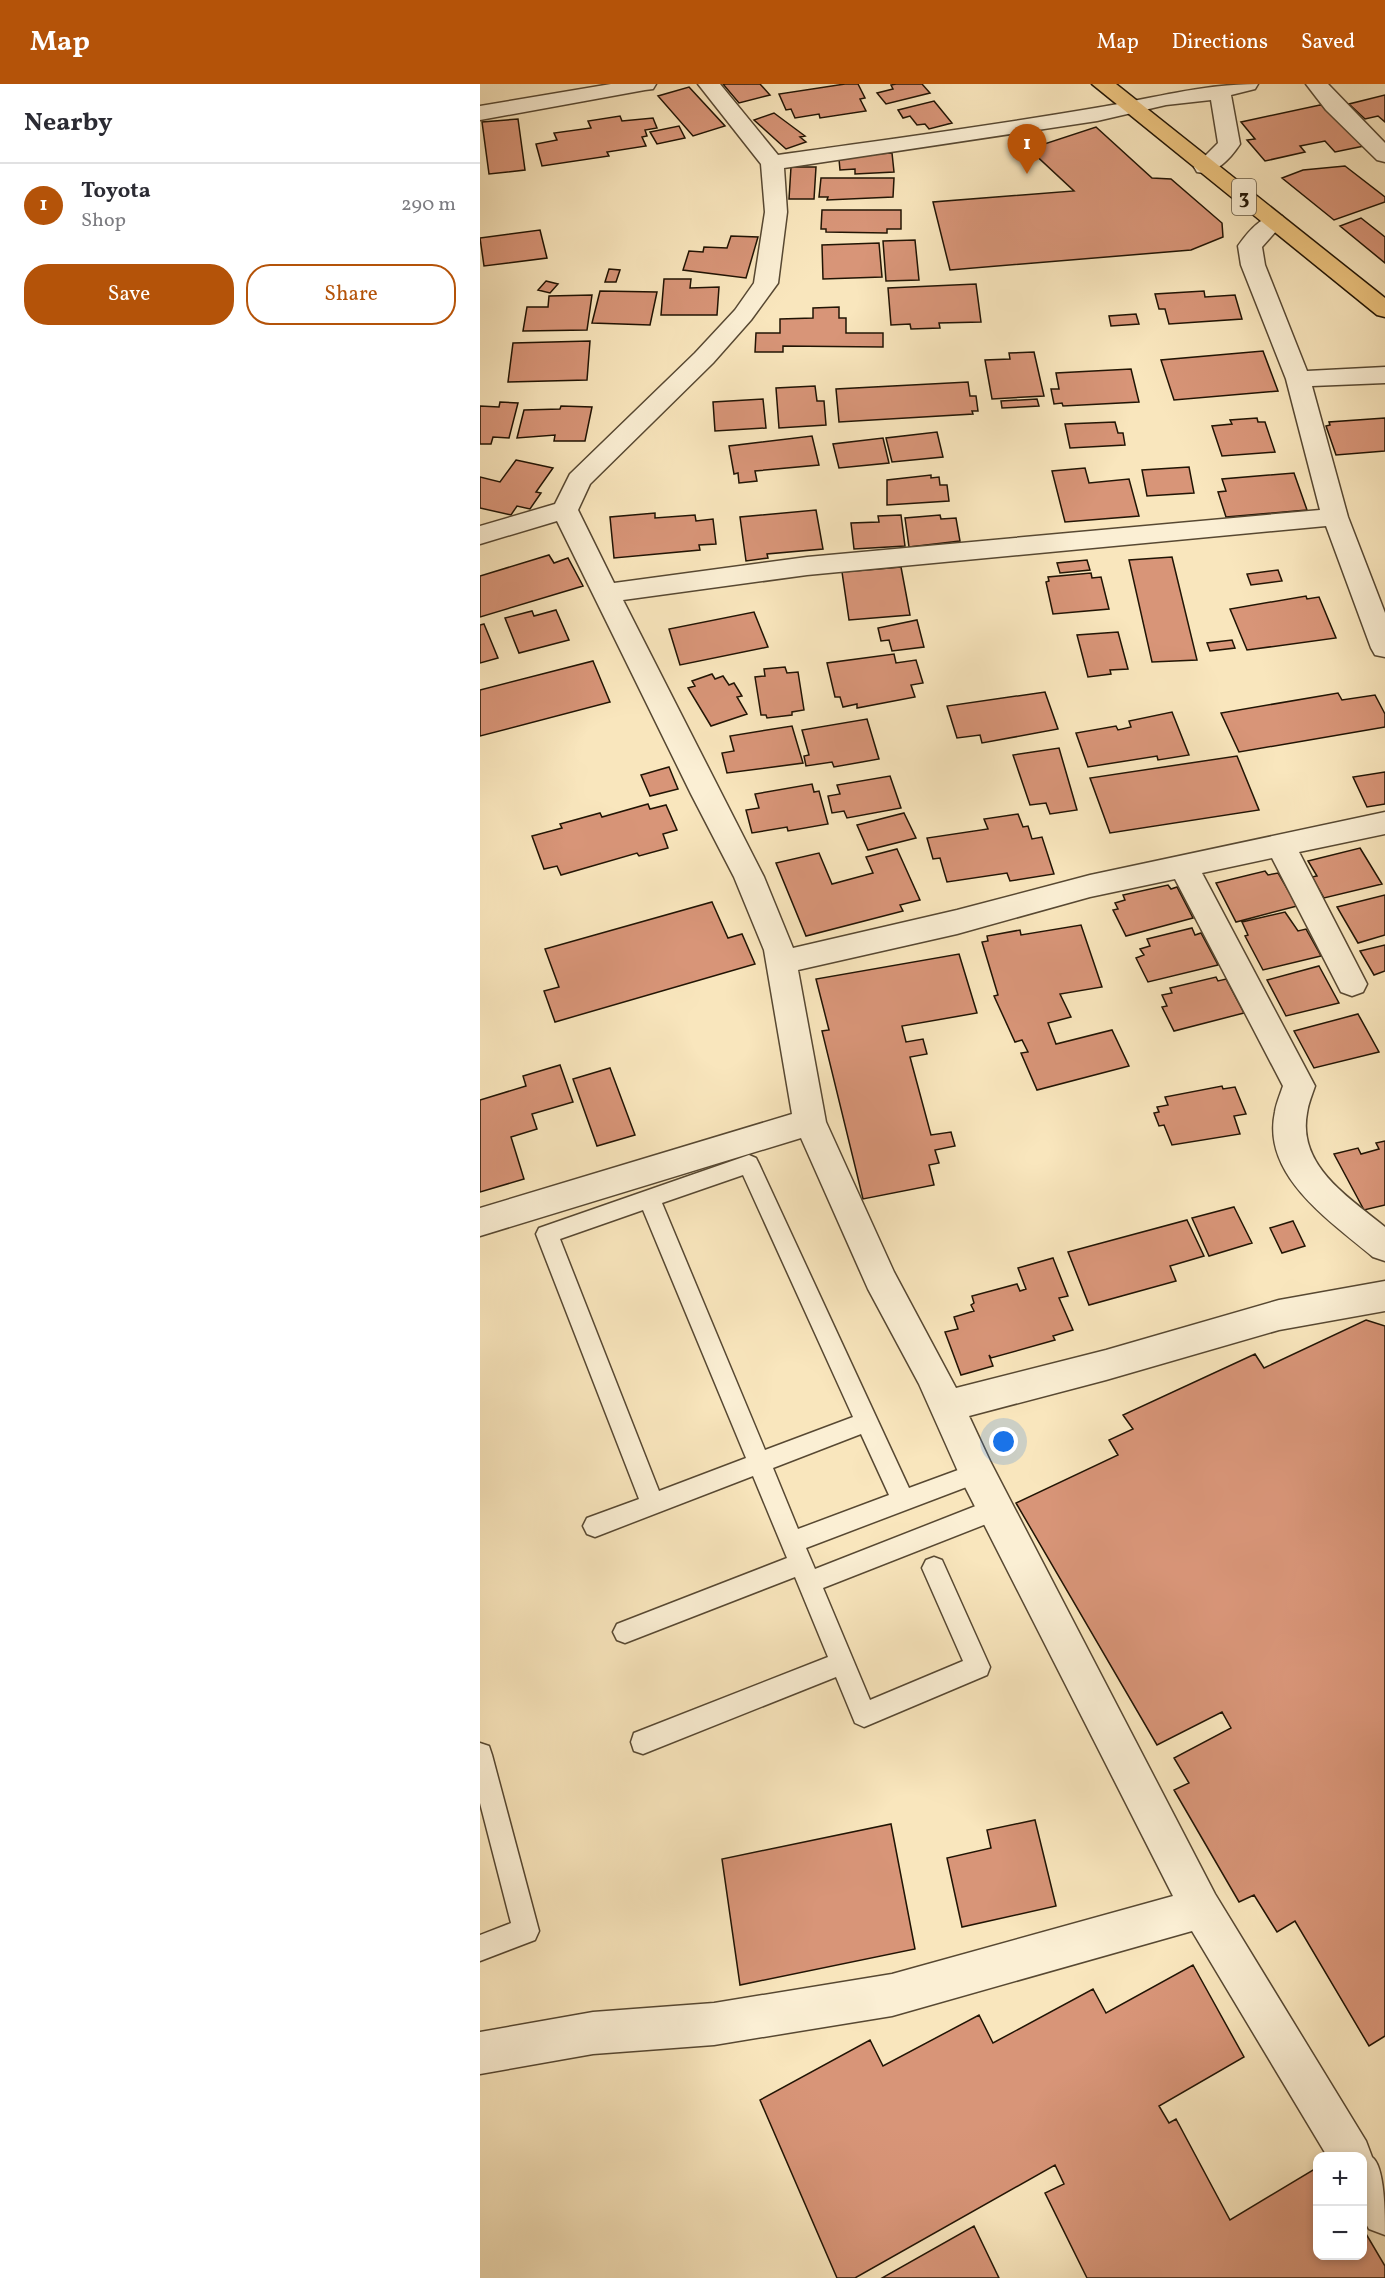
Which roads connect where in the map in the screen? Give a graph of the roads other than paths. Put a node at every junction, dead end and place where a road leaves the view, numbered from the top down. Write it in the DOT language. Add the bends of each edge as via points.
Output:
graph roads {
  1 [pos="645,84"];
  2 [pos="709,84"];
  3 [pos="1103,84"];
  4 [pos="1248,84"];
  5 [pos="1317,84"];
  6 [pos="1220,92"];
  7 [pos="1131,107"];
  8 [pos="480,113"];
  9 [pos="1385,155"];
  10 [pos="772,163"];
  11 [pos="1205,167"];
  12 [pos="1274,221"];
  13 [pos="1385,310"];
  14 [pos="1385,375"];
  15 [pos="1298,379"];
  16 [pos="565,510"];
  17 [pos="1335,517"];
  18 [pos="480,535"];
  19 [pos="605,593"];
  20 [pos="1385,648"];
  21 [pos="1385,823"];
  22 [pos="1281,847"];
  23 [pos="1183,867"];
  24 [pos="782,962"];
  25 [pos="1353,984"];
  26 [pos="810,1122"];
  27 [pos="650,1198"];
  28 [pos="480,1222"];
  29 [pos="1385,1247"];
  30 [pos="1385,1296"];
  31 [pos="948,1406"];
  32 [pos="867,1422"];
  33 [pos="759,1464"];
  34 [pos="978,1473"];
  35 [pos="903,1501"];
  36 [pos="653,1505"];
  37 [pos="996,1509"];
  38 [pos="595,1526"];
  39 [pos="800,1562"];
  40 [pos="934,1569"];
  41 [pos="625,1632"];
  42 [pos="842,1663"];
  43 [pos="644,1742"];
  44 [pos="480,1755"];
  45 [pos="1202,1908"];
  46 [pos="480,1948"];
  47 [pos="480,2053"];
  48 [pos="1348,2152"];
  49 [pos="1367,2183"];
  50 [pos="1385,2213"];
  1 -- 8 [label="street"];
  2 -- 10 [label="street"];
  3 -- 7 [label="highway, 3"];
  4 -- 6 [label="street"];
  5 -- 9 [label="street"];
  6 -- 7 [label="street"];
  6 -- 11 [label="street" via="1229,144"];
  7 -- 10 [label="street"];
  7 -- 11 [label="highway, 3"];
  10 -- 16 [label="street" via="776,212 766,283 704,358 579,480"];
  11 -- 12 [label="highway, 3"];
  12 -- 13 [label="highway, 3"];
  12 -- 15 [label="street" via="1250,246 1253,265"];
  14 -- 15 [label="street"];
  15 -- 17 [label="street"];
  16 -- 18 [label="street"];
  16 -- 19 [label="street"];
  17 -- 19 [label="street" via="807,566"];
  17 -- 20 [label="street"];
  19 -- 24 [label="street" via="749,877"];
  21 -- 22 [label="street"];
  22 -- 23 [label="street"];
  22 -- 25 [label="street"];
  23 -- 24 [label="street"];
  23 -- 29 [label="street" via="1299,1086 1290,1106 1287,1129 1302,1171 1323,1197"];
  24 -- 26 [label="street"];
  26 -- 28 [label="street"];
  26 -- 31 [label="street" via="880,1279"];
  27 -- 32 [label="lane" via="749,1164"];
  27 -- 33 [label="lane"];
  27 -- 36 [label="lane" via="548,1234"];
  30 -- 31 [label="street" via="1279,1315"];
  31 -- 34 [label="street"];
  32 -- 33 [label="lane"];
  32 -- 35 [label="lane"];
  33 -- 36 [label="lane"];
  33 -- 39 [label="lane"];
  34 -- 35 [label="lane"];
  34 -- 37 [label="street"];
  35 -- 39 [label="lane"];
  36 -- 38 [label="lane"];
  37 -- 39 [label="lane"];
  37 -- 45 [label="street"];
  39 -- 41 [label="lane"];
  39 -- 42 [label="lane"];
  40 -- 42 [label="lane" via="978,1668 864,1715"];
  42 -- 43 [label="lane"];
  44 -- 46 [label="lane" via="526,1931"];
  45 -- 47 [label="street" via="892,1995 714,2024 593,2033"];
  45 -- 48 [label="street"];
  49 -- 50 [label="street"];
}
